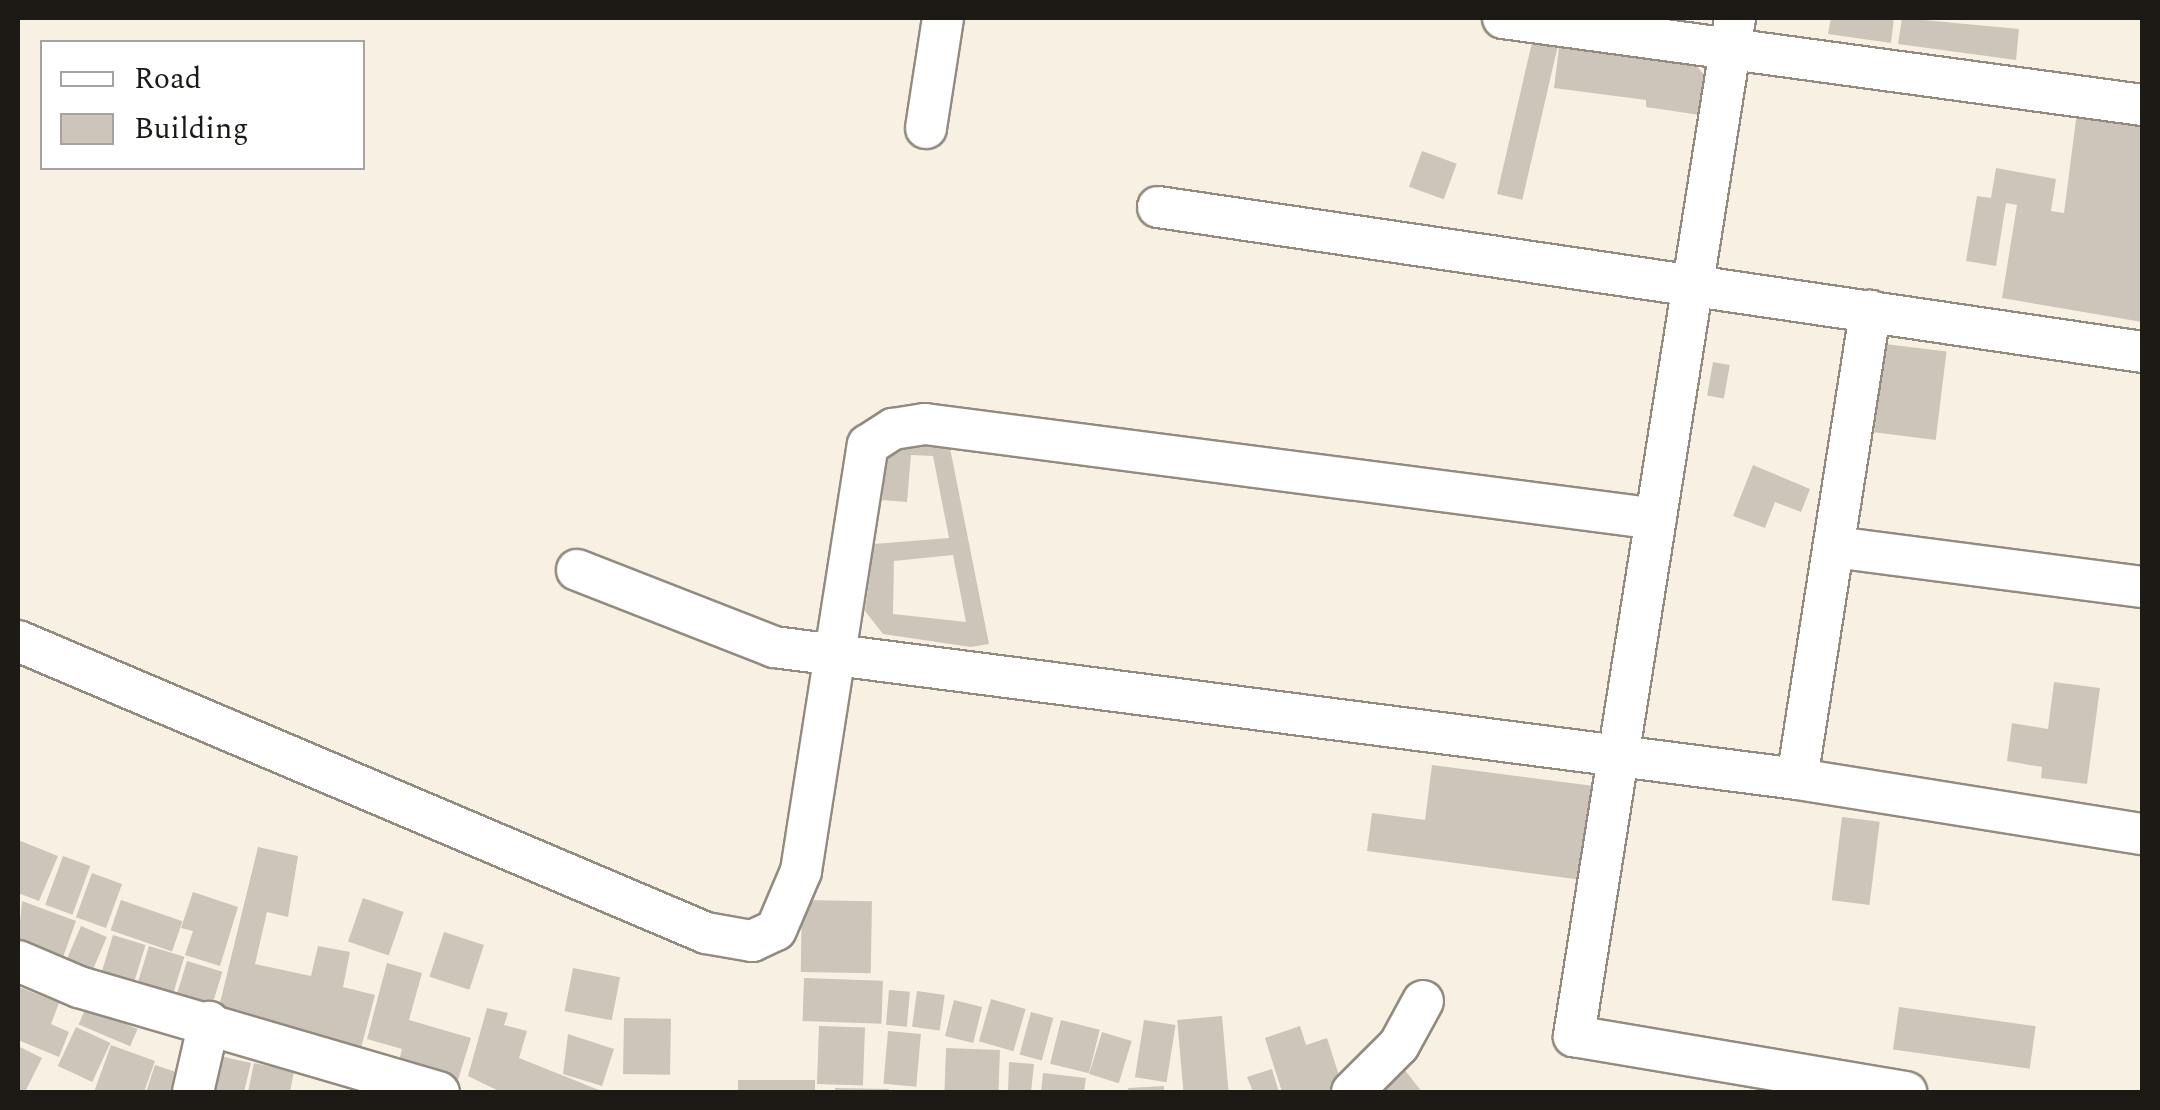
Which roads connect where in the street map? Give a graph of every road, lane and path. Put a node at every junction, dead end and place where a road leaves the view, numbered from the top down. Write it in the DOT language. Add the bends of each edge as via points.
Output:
graph roads {
  1 [pos="943,18"];
  2 [pos="1503,18"];
  3 [pos="1732,34"];
  4 [pos="2142,105"];
  5 [pos="926,128"];
  6 [pos="1158,207"];
  7 [pos="1693,284"];
  8 [pos="1870,311"];
  9 [pos="2142,352"];
  10 [pos="1656,519"];
  11 [pos="1834,547"];
  12 [pos="577,570"];
  13 [pos="2142,587"];
  14 [pos="18,641"];
  15 [pos="833,650"];
  16 [pos="1618,757"];
  17 [pos="1797,778"];
  18 [pos="2142,834"];
  19 [pos="18,960"];
  20 [pos="1423,1000"];
  21 [pos="208,1022"];
  22 [pos="193,1092"];
  23 [pos="438,1092"];
  24 [pos="1352,1092"];
  25 [pos="1906,1092"];
  1 -- 5 [label="street"];
  2 -- 3 [label="street"];
  3 -- 4 [label="street"];
  3 -- 7 [label="street"];
  6 -- 7 [label="street"];
  7 -- 8 [label="street"];
  7 -- 10 [label="street"];
  8 -- 9 [label="street"];
  8 -- 11 [label="street"];
  10 -- 15 [label="street" via="925,424 892,429 868,445"];
  10 -- 16 [label="street"];
  11 -- 13 [label="street"];
  11 -- 17 [label="street"];
  12 -- 15 [label="street" via="774,647"];
  14 -- 15 [label="street" via="706,934 752,940 776,930 801,871"];
  15 -- 16 [label="street"];
  16 -- 17 [label="street"];
  16 -- 25 [label="street" via="1574,1036"];
  17 -- 18 [label="street"];
  19 -- 21 [label="street" via="78,987"];
  20 -- 24 [label="street" via="1400,1045"];
  21 -- 22 [label="street"];
  21 -- 23 [label="street"];
}
